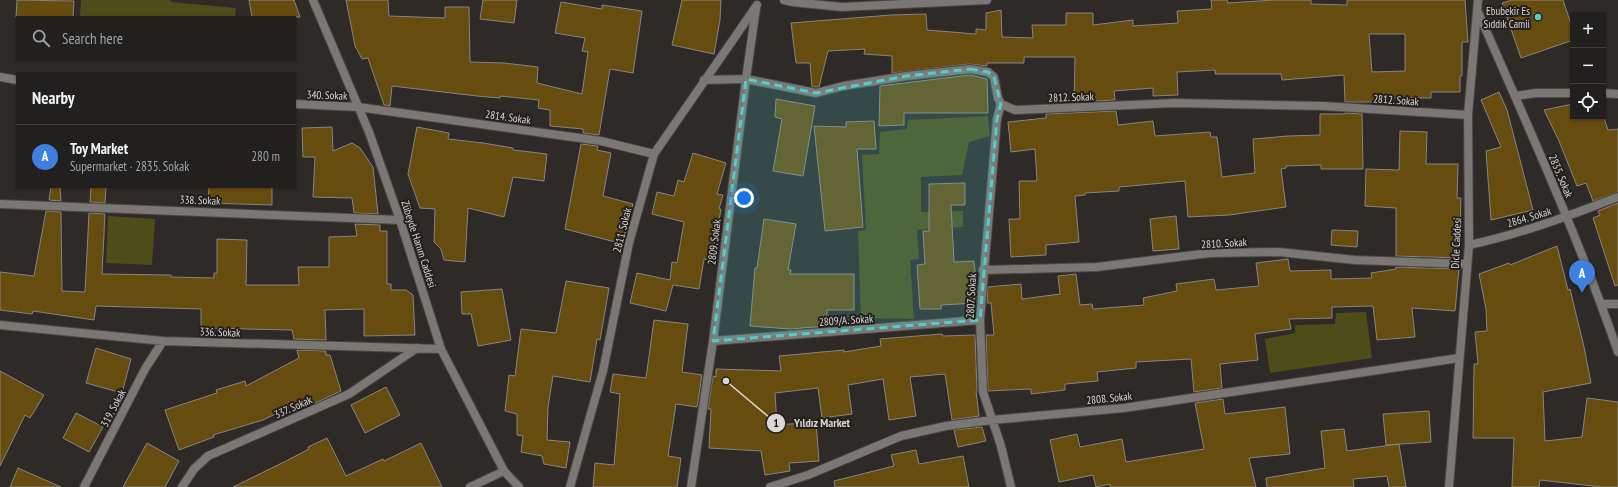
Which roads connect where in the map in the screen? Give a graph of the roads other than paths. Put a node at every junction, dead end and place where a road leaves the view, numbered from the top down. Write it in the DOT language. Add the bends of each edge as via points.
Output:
graph roads {
  1 [pos="314,0"];
  2 [pos="784,0"];
  3 [pos="987,0"];
  4 [pos="1478,0"];
  5 [pos="757,3"];
  6 [pos="1478,12"];
  7 [pos="0,77"];
  8 [pos="746,79"];
  9 [pos="16,80"];
  10 [pos="704,80"];
  11 [pos="1570,93"];
  12 [pos="1606,93"];
  13 [pos="1618,94"];
  14 [pos="1515,96"];
  15 [pos="296,104"];
  16 [pos="1001,104"];
  17 [pos="358,107"];
  18 [pos="1468,115"];
  19 [pos="654,154"];
  20 [pos="1618,198"];
  21 [pos="0,204"];
  22 [pos="1566,217"];
  23 [pos="400,220"];
  24 [pos="1469,245"];
  25 [pos="1466,264"];
  26 [pos="983,270"];
  27 [pos="1601,304"];
  28 [pos="1618,304"];
  29 [pos="980,320"];
  30 [pos="0,325"];
  31 [pos="163,341"];
  32 [pos="713,341"];
  33 [pos="417,348"];
  34 [pos="441,349"];
  35 [pos="1618,352"];
  36 [pos="1459,358"];
  37 [pos="992,420"];
  38 [pos="504,471"];
  39 [pos="84,487"];
  40 [pos="182,487"];
  41 [pos="470,487"];
  42 [pos="519,487"];
  43 [pos="570,487"];
  44 [pos="691,487"];
  45 [pos="770,487"];
  46 [pos="1011,487"];
  47 [pos="1449,487"];
  1 -- 17 [label="street, Zübeyde Hanım Caddesi"];
  2 -- 3 [label="street" via="842,7"];
  4 -- 6 [label="street, Dicle Caddesi"];
  5 -- 8 [label="street, 2809. Sokak"];
  5 -- 10 [label="street, 2811. Sokak"];
  6 -- 14 [label="street, 2835. Sokak"];
  6 -- 18 [label="street, Dicle Caddesi"];
  7 -- 9 [label="street"];
  8 -- 10 [label="street"];
  8 -- 16 [label="street" via="816,93 906,76 970,69 988,72 994,76"];
  8 -- 32 [label="street, 2809. Sokak"];
  10 -- 19 [label="street, 2811. Sokak"];
  11 -- 14 [label="street"];
  12 -- 13 [label="street"];
  14 -- 22 [label="street, 2835. Sokak"];
  15 -- 17 [label="street, 340. Sokak"];
  16 -- 18 [label="street, 2812. Sokak" via="1015,110 1175,103 1323,106"];
  16 -- 26 [label="street, 2807. Sokak" via="997,119"];
  17 -- 19 [label="street, 2814. Sokak" via="601,141"];
  17 -- 23 [label="street, Zübeyde Hanım Caddesi"];
  18 -- 24 [label="street, Dicle Caddesi"];
  19 -- 43 [label="street, 2811. Sokak" via="629,243 603,371"];
  20 -- 22 [label="street, 2864. Sokak"];
  21 -- 23 [label="street, 338. Sokak"];
  22 -- 24 [label="street, 2864. Sokak"];
  22 -- 27 [label="street, 2835. Sokak"];
  23 -- 34 [label="street, Zübeyde Hanım Caddesi"];
  24 -- 25 [label="street, Dicle Caddesi"];
  25 -- 26 [label="street, 2810. Sokak" via="1355,260 1279,252 1210,253 1097,266"];
  25 -- 36 [label="street, Dicle Caddesi"];
  26 -- 29 [label="street, 2807. Sokak"];
  27 -- 28 [label="street"];
  27 -- 35 [label="street, 2835. Sokak"];
  29 -- 32 [label="street, 2809/A. Sokak"];
  29 -- 37 [label="street, 2807. Sokak" via="983,392"];
  30 -- 31 [label="street, 336. Sokak"];
  31 -- 33 [label="street, 336. Sokak"];
  31 -- 39 [label="street, 319. Sokak" via="145,369"];
  32 -- 44 [label="street, 2809. Sokak"];
  33 -- 34 [label="street, 336. Sokak"];
  33 -- 40 [label="street, 337. Sokak" via="349,394 208,456 194,469"];
  34 -- 38 [label="street, Zübeyde Hanım Caddesi"];
  36 -- 37 [label="street, 2808. Sokak" via="1124,408"];
  36 -- 47 [label="street, Dicle Caddesi"];
  37 -- 45 [label="street, 2808. Sokak" via="946,426 901,436 808,475"];
  37 -- 46 [label="street, 2807. Sokak"];
  38 -- 41 [label="street"];
  38 -- 42 [label="street, Zübeyde Hanım Caddesi"];
}
